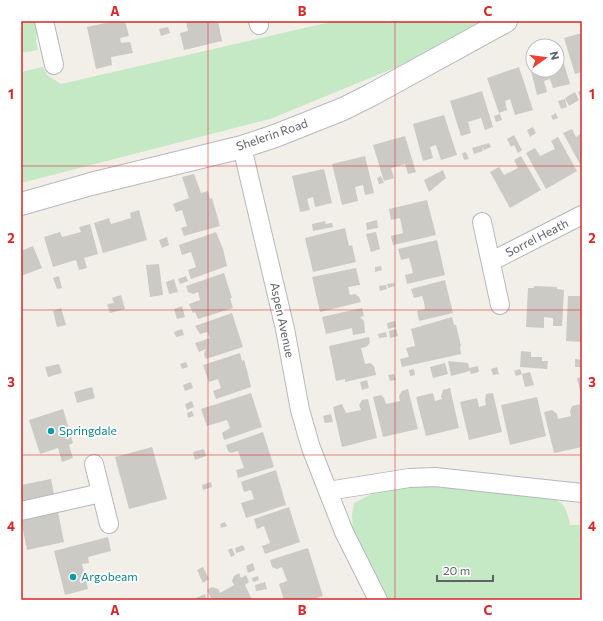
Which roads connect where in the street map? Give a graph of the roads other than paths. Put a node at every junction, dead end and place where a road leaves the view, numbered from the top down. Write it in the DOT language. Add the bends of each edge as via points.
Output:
graph roads {
  1 [pos="44,21"];
  2 [pos="506,21"];
  3 [pos="54,65"];
  4 [pos="242,147"];
  5 [pos="21,204"];
  6 [pos="582,215"];
  7 [pos="482,222"];
  8 [pos="492,261"];
  9 [pos="500,306"];
  10 [pos="94,464"];
  11 [pos="328,491"];
  12 [pos="101,493"];
  13 [pos="582,493"];
  14 [pos="21,510"];
  15 [pos="109,524"];
  16 [pos="373,598"];
  1 -- 3 [label="street"];
  2 -- 4 [label="street, Shelerin Road" via="401,80 350,105"];
  4 -- 5 [label="street, Shelerin Road"];
  4 -- 11 [label="street, Aspen Avenue" via="285,329 300,410 311,448"];
  6 -- 8 [label="street, Sorrel Heath"];
  7 -- 8 [label="street, Sorrel Heath"];
  8 -- 9 [label="street, Sorrel Heath"];
  10 -- 12 [label="street"];
  11 -- 13 [label="street" via="408,478 435,477"];
  11 -- 16 [label="street, Aspen Avenue"];
  12 -- 14 [label="street"];
  12 -- 15 [label="street"];
}
